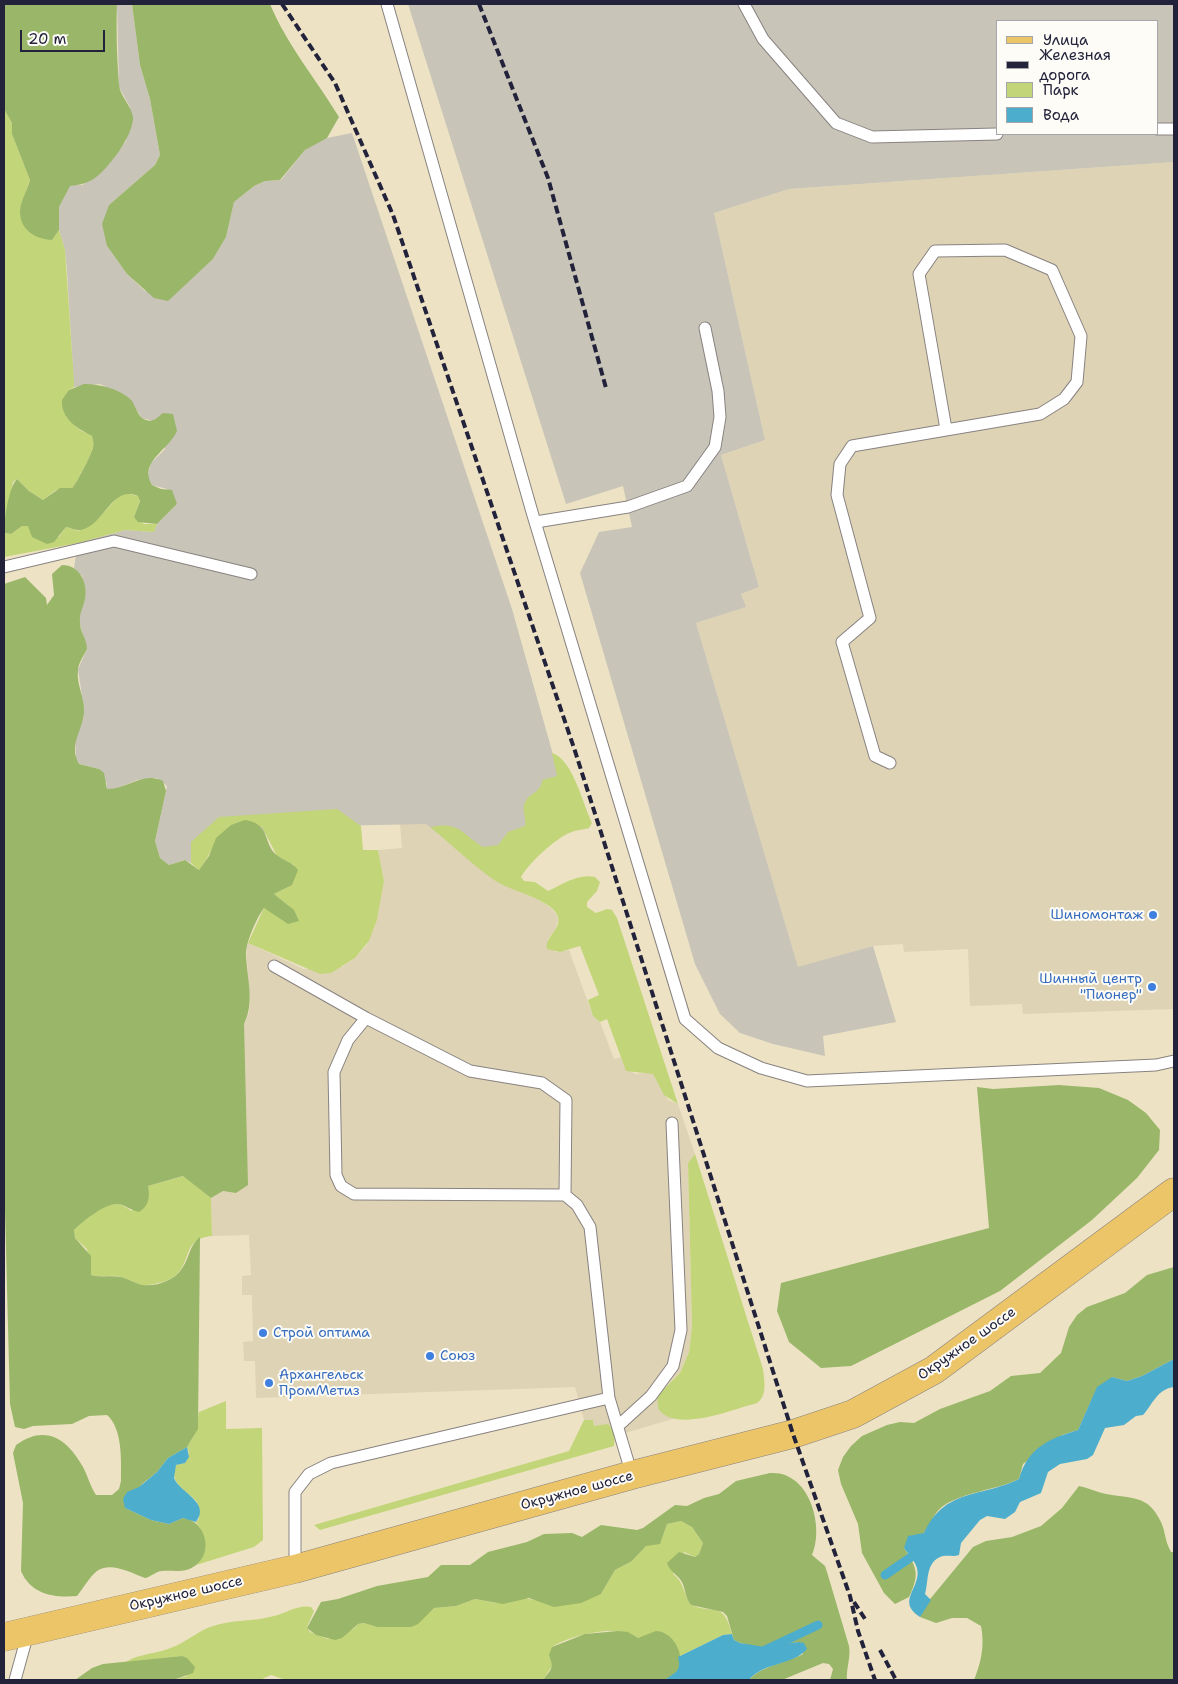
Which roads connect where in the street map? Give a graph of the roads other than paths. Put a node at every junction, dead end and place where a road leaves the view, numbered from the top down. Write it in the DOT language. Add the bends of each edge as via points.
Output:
graph roads {
  1 [pos="388,4"];
  2 [pos="744,4"];
  3 [pos="1158,129"];
  4 [pos="1174,129"];
  5 [pos="996,134"];
  6 [pos="705,328"];
  7 [pos="946,429"];
  8 [pos="536,522"];
  9 [pos="4,567"];
  10 [pos="251,574"];
  11 [pos="890,763"];
  12 [pos="274,966"];
  13 [pos="366,1018"];
  14 [pos="1174,1061"];
  15 [pos="672,1123"];
  16 [pos="1174,1192"];
  17 [pos="565,1195"];
  18 [pos="1174,1218"];
  19 [pos="1106,1244"];
  20 [pos="609,1398"];
  21 [pos="618,1426"];
  22 [pos="632,1475"];
  23 [pos="295,1569"];
  24 [pos="16,1634"];
  25 [pos="15,1680"];
  1 -- 8 [label="lane"];
  2 -- 5 [label="lane" via="763,39 836,123 872,137"];
  3 -- 4 [label="lane"];
  6 -- 8 [label="lane" via="720,417 715,448 687,486 628,507"];
  7 -- 7 [label="lane" via="1040,414 1064,399 1077,382 1081,336 1052,270 1005,250 935,251 926,261 919,274"];
  7 -- 11 [label="lane" via="852,446 840,464 837,495 870,618 842,642 875,756"];
  8 -- 14 [label="lane" via="685,1019 718,1048 761,1068 807,1081 1156,1065"];
  9 -- 10 [label="lane" via="114,541"];
  12 -- 13 [label="lane"];
  13 -- 17 [label="lane" via="470,1071 542,1083 566,1100"];
  13 -- 17 [label="lane" via="348,1040 334,1072 336,1175 341,1186 354,1194"];
  15 -- 21 [label="lane" via="681,1330 673,1366 652,1396"];
  16 -- 19 [label="main road"];
  17 -- 20 [label="lane" via="577,1205 590,1227"];
  18 -- 19 [label="main road"];
  19 -- 22 [label="main road, Окружное шоссе" via="934,1370 853,1414 793,1434"];
  20 -- 21 [label="lane"];
  20 -- 23 [label="lane" via="331,1463 309,1474 296,1492"];
  21 -- 22 [label="lane"];
  22 -- 23 [label="main road, Окружное шоссе"];
  23 -- 24 [label="main road, Окружное шоссе"];
  24 -- 25 [label="lane"];
}
